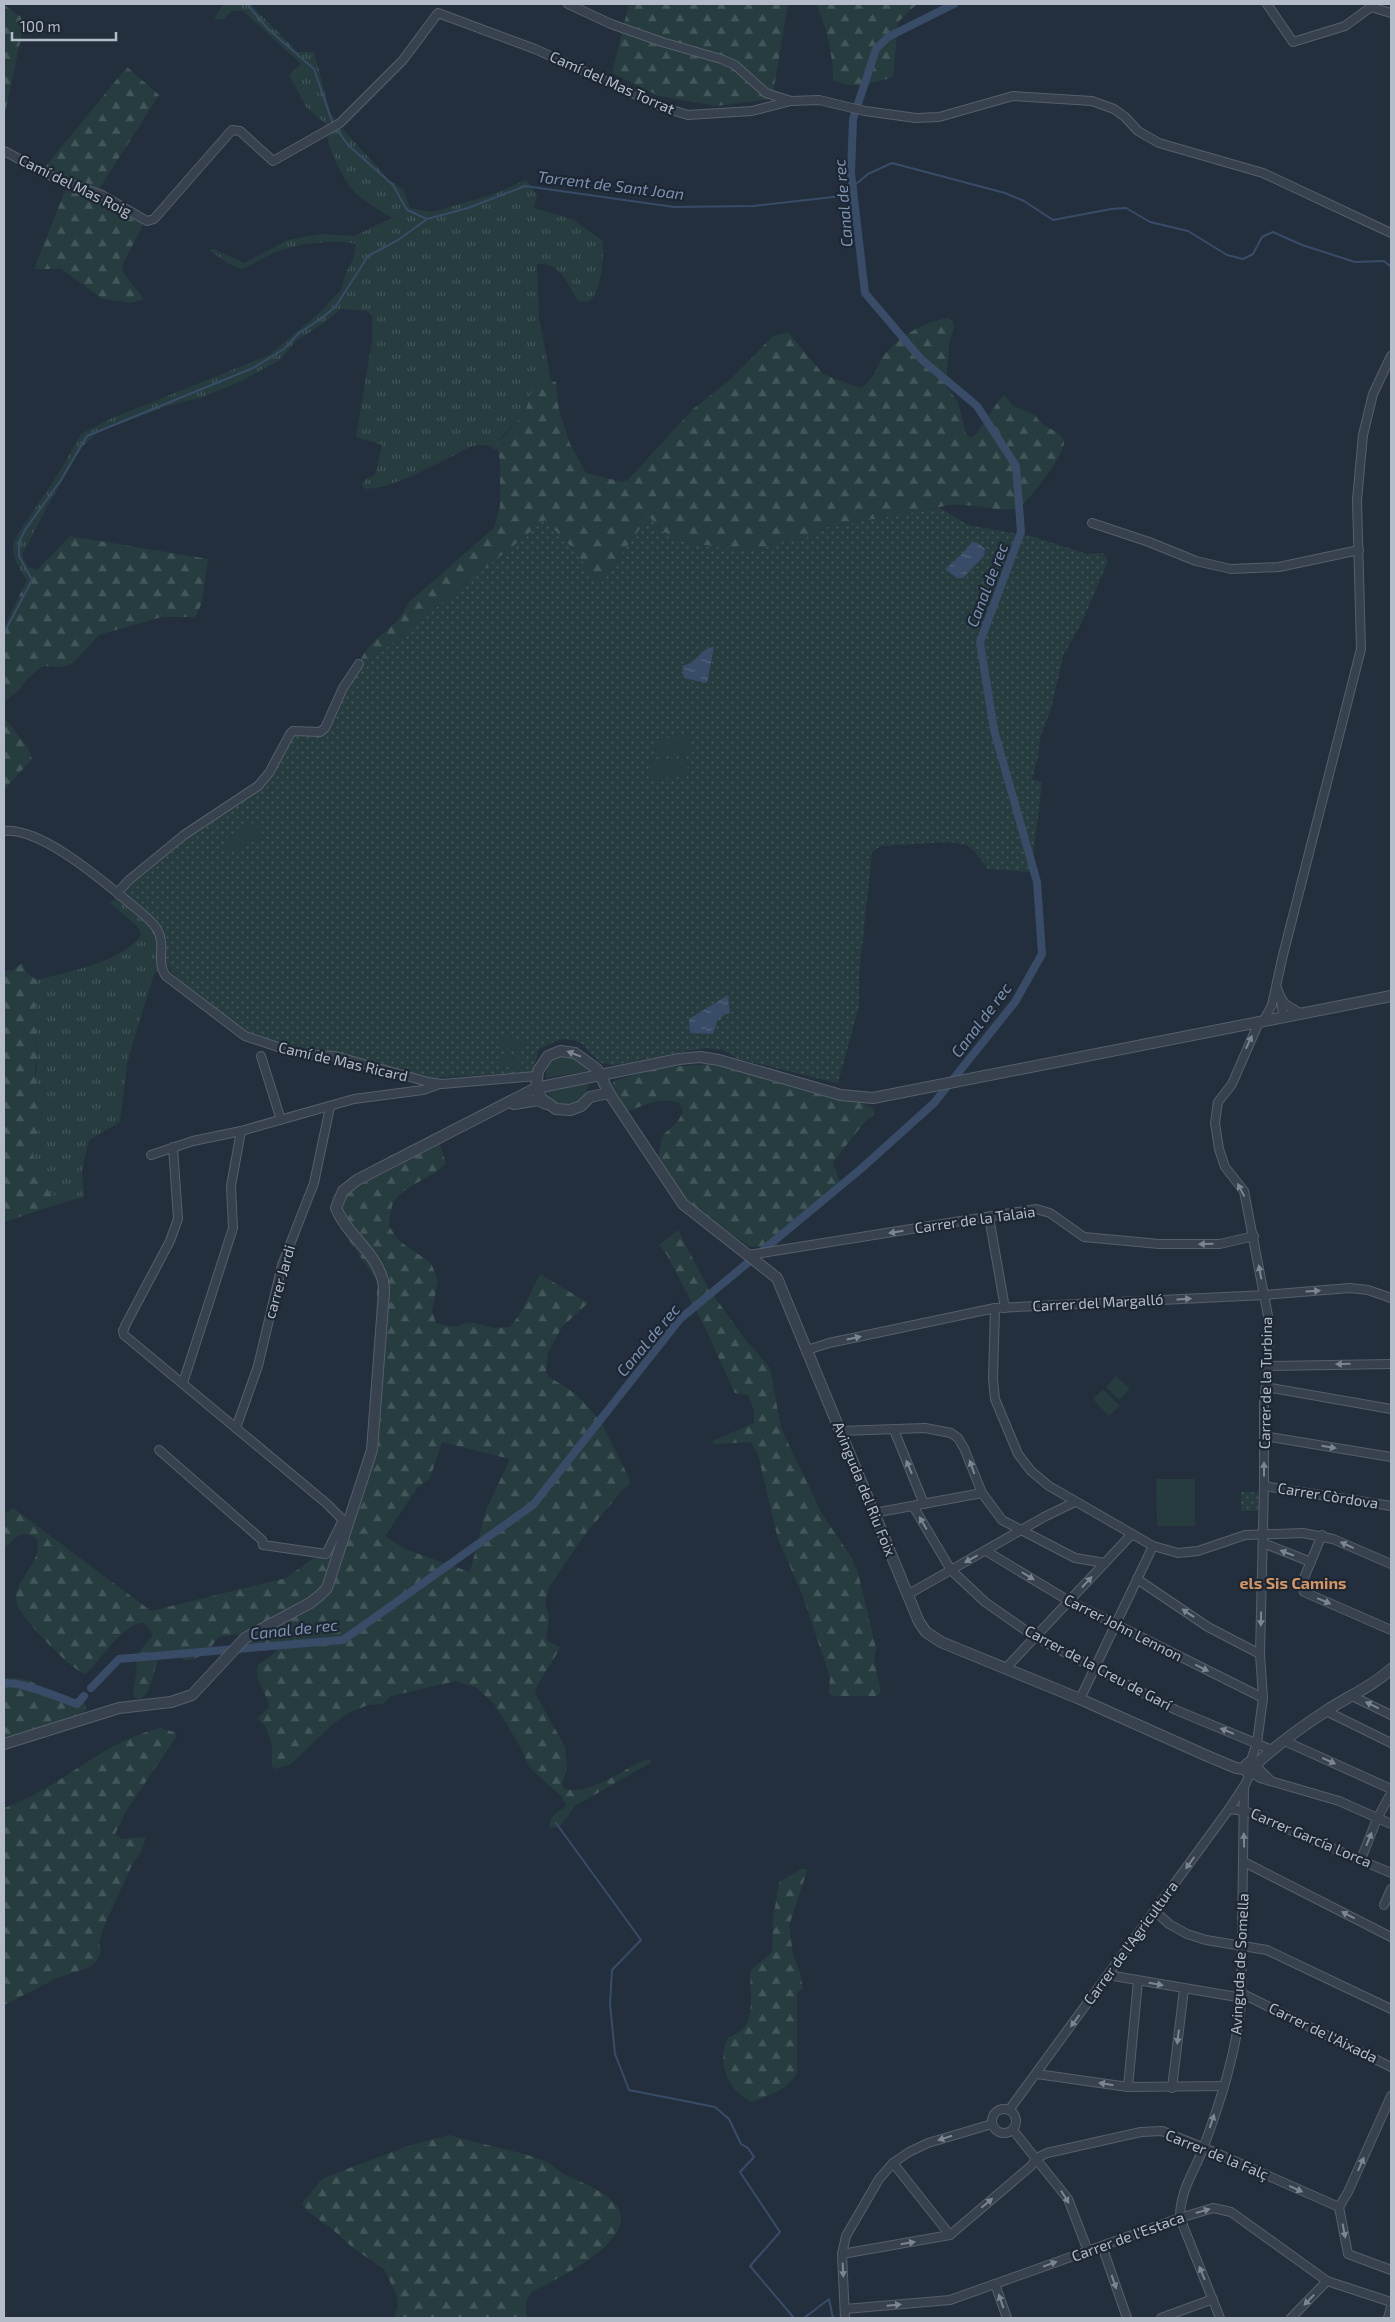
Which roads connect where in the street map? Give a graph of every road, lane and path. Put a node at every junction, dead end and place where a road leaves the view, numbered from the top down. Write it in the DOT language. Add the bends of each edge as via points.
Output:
graph roads {
  1 [pos="568,4"];
  2 [pos="1267,4"];
  3 [pos="1391,13"];
  4 [pos="791,101"];
  5 [pos="4,151"];
  6 [pos="147,221"];
  7 [pos="1391,233"];
  8 [pos="1391,356"];
  9 [pos="1092,523"];
  10 [pos="1359,550"];
  11 [pos="359,664"];
  12 [pos="4,831"];
  13 [pos="119,895"];
  14 [pos="1276,987"];
  15 [pos="1391,996"];
  16 [pos="1281,998"];
  17 [pos="1272,1005"];
  18 [pos="1300,1014"];
  19 [pos="1283,1017"];
  20 [pos="1262,1021"];
  21 [pos="261,1056"];
  22 [pos="598,1075"];
  23 [pos="536,1076"];
  24 [pos="442,1084"];
  25 [pos="536,1088"];
  26 [pos="609,1093"];
  27 [pos="590,1097"];
  28 [pos="549,1105"];
  29 [pos="330,1107"];
  30 [pos="499,1108"];
  31 [pos="281,1120"];
  32 [pos="241,1131"];
  33 [pos="173,1148"];
  34 [pos="151,1154"];
  35 [pos="989,1217"];
  36 [pos="1254,1236"];
  37 [pos="749,1255"];
  38 [pos="1265,1295"];
  39 [pos="1391,1298"];
  40 [pos="995,1308"];
  41 [pos="1005,1308"];
  42 [pos="807,1350"];
  43 [pos="1391,1364"];
  44 [pos="1268,1366"];
  45 [pos="183,1383"];
  46 [pos="1266,1387"];
  47 [pos="1391,1409"];
  48 [pos="236,1428"];
  49 [pos="894,1430"];
  50 [pos="840,1431"];
  51 [pos="1264,1436"];
  52 [pos="159,1450"];
  53 [pos="1391,1457"];
  54 [pos="1264,1486"];
  55 [pos="982,1493"];
  56 [pos="1075,1502"];
  57 [pos="924,1504"];
  58 [pos="913,1506"];
  59 [pos="1391,1506"];
  60 [pos="874,1513"];
  61 [pos="346,1521"];
  62 [pos="1022,1530"];
  63 [pos="1132,1534"];
  64 [pos="1322,1535"];
  65 [pos="1264,1539"];
  66 [pos="1153,1546"];
  67 [pos="986,1550"];
  68 [pos="1312,1562"];
  69 [pos="1105,1563"];
  70 [pos="1391,1564"];
  71 [pos="951,1570"];
  72 [pos="1137,1579"];
  73 [pos="908,1594"];
  74 [pos="1069,1601"];
  75 [pos="1116,1623"];
  76 [pos="1391,1630"];
  77 [pos="1035,1637"];
  78 [pos="1260,1654"];
  79 [pos="1095,1667"];
  80 [pos="1006,1668"];
  81 [pos="1391,1669"];
  82 [pos="1352,1696"];
  83 [pos="1263,1698"];
  84 [pos="1080,1699"];
  85 [pos="1326,1710"];
  86 [pos="1391,1715"];
  87 [pos="1286,1740"];
  88 [pos="1257,1743"];
  89 [pos="1391,1743"];
  90 [pos="4,1744"];
  91 [pos="1270,1752"];
  92 [pos="1250,1768"];
  93 [pos="1391,1789"];
  94 [pos="1391,1793"];
  95 [pos="1230,1809"];
  96 [pos="1245,1810"];
  97 [pos="1377,1819"];
  98 [pos="1391,1824"];
  99 [pos="1361,1858"];
  100 [pos="1244,1862"];
  101 [pos="1391,1872"];
  102 [pos="1391,1889"];
  103 [pos="1384,1906"];
  104 [pos="1155,1911"];
  105 [pos="1391,1937"];
  106 [pos="1242,1945"];
  107 [pos="1108,1974"];
  108 [pos="1138,1981"];
  109 [pos="1184,1989"];
  110 [pos="1241,1996"];
  111 [pos="1391,2009"];
  112 [pos="1391,2067"];
  113 [pos="1037,2074"];
  114 [pos="1224,2086"];
  115 [pos="1128,2088"];
  116 [pos="1172,2088"];
  117 [pos="1391,2096"];
  118 [pos="1009,2110"];
  119 [pos="992,2124"];
  120 [pos="1014,2130"];
  121 [pos="1204,2147"];
  122 [pos="1037,2158"];
  123 [pos="893,2163"];
  124 [pos="1339,2207"];
  125 [pos="1180,2218"];
  126 [pos="950,2235"];
  127 [pos="1102,2246"];
  128 [pos="1088,2251"];
  129 [pos="842,2254"];
  130 [pos="1391,2270"];
  131 [pos="1327,2281"];
  132 [pos="995,2284"];
  133 [pos="1213,2299"];
  134 [pos="1391,2302"];
  135 [pos="1391,2307"];
  136 [pos="845,2309"];
  137 [pos="845,2318"];
  138 [pos="1007,2318"];
  139 [pos="1127,2318"];
  140 [pos="1161,2318"];
  141 [pos="1220,2318"];
  142 [pos="1291,2318"];
  143 [pos="1388,2318"];
  1 -- 4 [label="street" via="611,24 721,58 735,65 766,93"];
  2 -- 3 [label="street" via="1293,42 1345,26 1371,7"];
  4 -- 6 [label="street, Camí del Mas Torrat" via="752,111 688,115 665,108 535,49 438,13 403,60 340,123 273,161 240,131 232,130 154,220"];
  4 -- 7 [label="street" via="819,100 916,118 939,117 1013,96 1092,101 1114,109 1138,131 1160,143 1264,174"];
  5 -- 6 [label="street, Camí del Mas Roig" via="57,179 102,195"];
  8 -- 10 [label="street, Carrer de la Turbina" via="1372,394 1363,435 1357,500"];
  9 -- 10 [label="street" via="1196,561 1231,569 1280,567"];
  10 -- 14 [label="street, Carrer de la Turbina" via="1362,649"];
  11 -- 13 [label="street" via="320,732 293,731 258,786 184,835 129,880"];
  12 -- 13 [label="street, Camí de Mas Ricard" via="25,833 68,856"];
  13 -- 24 [label="street, Camí de Mas Ricard" via="152,922 158,931 162,946 161,969 166,976 245,1036 299,1054 335,1056"];
  14 -- 16 [label="street"];
  14 -- 17 [label="street, Carrer de la Turbina"];
  15 -- 18 [label="street"];
  16 -- 18 [label="street"];
  16 -- 19 [label="street"];
  17 -- 19 [label="street"];
  17 -- 20 [label="street, Carrer de la Turbina"];
  18 -- 19 [label="street"];
  19 -- 20 [label="street"];
  20 -- 22 [label="street" via="873,1098 824,1090 700,1057"];
  36 -- 20 [label="street, Carrer de la Turbina, one-way" via="1244,1192 1225,1167 1215,1123 1218,1102 1232,1084"];
  21 -- 31 [label="street"];
  22 -- 23 [label="street, Avinguda del Riu Foix, one-way" via="597,1069 575,1053 560,1050 543,1062"];
  22 -- 25 [label="street"];
  22 -- 26 [label="street, Avinguda del Riu Foix"];
  22 -- 27 [label="street"];
  23 -- 24 [label="street, Camí de Mas Ricard"];
  23 -- 25 [label="street"];
  24 -- 29 [label="street" via="422,1090 354,1099"];
  25 -- 28 [label="street"];
  25 -- 30 [label="street"];
  26 -- 27 [label="street"];
  26 -- 37 [label="street, Avinguda del Riu Foix" via="683,1204"];
  27 -- 28 [label="street" via="581,1106 570,1110"];
  28 -- 30 [label="street" via="538,1100"];
  29 -- 31 [label="street"];
  29 -- 48 [label="street, carrer Jardi" via="314,1183 282,1265 252,1387"];
  30 -- 61 [label="street" via="357,1180 339,1198 336,1208 340,1219 373,1260 384,1284 372,1450"];
  31 -- 32 [label="street"];
  32 -- 33 [label="street"];
  32 -- 45 [label="street" via="231,1186 233,1228"];
  33 -- 34 [label="street"];
  33 -- 45 [label="street" via="178,1219 170,1241 123,1330 124,1335"];
  36 -- 35 [label="street, Carrer de la Talaia, one-way" via="1220,1244 1159,1244 1084,1237 1050,1213 1036,1209"];
  35 -- 37 [label="street, Carrer de la Talaia, one-way"];
  35 -- 41 [label="street"];
  38 -- 36 [label="street, Carrer de la Turbina, one-way"];
  37 -- 42 [label="street, Avinguda del Riu Foix" via="777,1278"];
  38 -- 39 [label="street, Carrer del Margalló, one-way" via="1350,1288"];
  41 -- 38 [label="street, Carrer del Margalló, one-way"];
  38 -- 44 [label="street, Carrer de la Turbina" via="1269,1321"];
  40 -- 41 [label="street, Carrer del Margalló"];
  42 -- 40 [label="street, Carrer del Margalló, one-way"];
  40 -- 56 [label="street" via="995,1399 1018,1454 1031,1471"];
  42 -- 50 [label="street, Avinguda del Riu Foix"];
  43 -- 44 [label="street, one-way"];
  44 -- 46 [label="street, Carrer de la Turbina"];
  45 -- 48 [label="street"];
  46 -- 47 [label="street"];
  46 -- 51 [label="street, Carrer de la Turbina"];
  48 -- 61 [label="street"];
  49 -- 50 [label="street"];
  55 -- 49 [label="street, one-way" via="958,1438 938,1429"];
  57 -- 49 [label="street, one-way"];
  50 -- 60 [label="street, Avinguda del Riu Foix"];
  51 -- 53 [label="street, one-way"];
  54 -- 51 [label="street, Carrer de la Turbina, one-way"];
  52 -- 61 [label="street" via="262,1540 263,1545 326,1554"];
  54 -- 59 [label="street, Carrer Còrdova"];
  54 -- 65 [label="street, Carrer de la Turbina"];
  55 -- 57 [label="street"];
  55 -- 62 [label="street" via="1002,1520"];
  56 -- 62 [label="street"];
  56 -- 63 [label="street"];
  57 -- 58 [label="street"];
  58 -- 60 [label="street"];
  71 -- 58 [label="street, Carrer de la Creu de Garí, one-way"];
  60 -- 73 [label="street, Avinguda del Riu Foix"];
  61 -- 90 [label="street" via="331,1578 320,1596 245,1638 192,1695 171,1702 120,1708"];
  62 -- 67 [label="street"];
  62 -- 69 [label="street" via="1075,1558"];
  63 -- 66 [label="street"];
  63 -- 69 [label="street"];
  64 -- 65 [label="street" via="1303,1533"];
  64 -- 68 [label="street"];
  70 -- 64 [label="street, one-way"];
  65 -- 66 [label="street" via="1245,1535 1198,1551 1178,1553"];
  68 -- 65 [label="street, one-way"];
  65 -- 78 [label="street, Carrer de la Turbina, one-way"];
  66 -- 72 [label="street"];
  67 -- 71 [label="street, one-way"];
  67 -- 74 [label="street, Carrer John Lennon, one-way"];
  68 -- 76 [label="street, one-way" via="1301,1585 1304,1592"];
  74 -- 69 [label="street, one-way"];
  71 -- 73 [label="street"];
  71 -- 77 [label="street, Carrer de la Creu de Garí" via="985,1602"];
  72 -- 75 [label="street"];
  78 -- 72 [label="street, one-way" via="1208,1627"];
  73 -- 80 [label="street, Avinguda del Riu Foix" via="926,1632 942,1642"];
  74 -- 75 [label="street, Carrer John Lennon"];
  74 -- 77 [label="street"];
  75 -- 79 [label="street"];
  75 -- 83 [label="street, Carrer John Lennon, one-way"];
  77 -- 79 [label="street, Carrer de la Creu de Garí"];
  77 -- 80 [label="street"];
  78 -- 83 [label="street, Carrer de la Turbina"];
  79 -- 84 [label="street"];
  88 -- 79 [label="street, Carrer de la Creu de Garí, one-way" via="1176,1710"];
  80 -- 84 [label="street, Avinguda del Riu Foix"];
  81 -- 82 [label="street" via="1380,1680"];
  82 -- 85 [label="street"];
  86 -- 82 [label="street, one-way"];
  83 -- 88 [label="street, Carrer de la Turbina"];
  84 -- 92 [label="street, Avinguda del Riu Foix" via="1205,1755"];
  85 -- 87 [label="street"];
  85 -- 89 [label="street"];
  87 -- 91 [label="street"];
  87 -- 93 [label="street, one-way"];
  88 -- 91 [label="street, Carrer de la Creu de Garí"];
  88 -- 92 [label="street, Carrer de la Turbina"];
  91 -- 92 [label="street"];
  92 -- 95 [label="street, Carrer de l'Agricultura"];
  92 -- 96 [label="street, Avinguda de Somella" via="1244,1787"];
  92 -- 97 [label="street" via="1260,1778 1338,1801"];
  94 -- 97 [label="street"];
  95 -- 96 [label="street, Carrer García Lorca"];
  95 -- 104 [label="street, Carrer de l'Agricultura, one-way"];
  96 -- 99 [label="street, Carrer García Lorca"];
  100 -- 96 [label="street, Avinguda de Somella, one-way"];
  97 -- 98 [label="street"];
  99 -- 97 [label="street, one-way"];
  99 -- 101 [label="street, Carrer García Lorca"];
  105 -- 100 [label="street, one-way"];
  100 -- 106 [label="street, Avinguda de Somella"];
  102 -- 103 [label="street"];
  104 -- 106 [label="street" via="1186,1934"];
  104 -- 107 [label="street, Carrer de l'Agricultura"];
  106 -- 110 [label="street, Avinguda de Somella"];
  106 -- 111 [label="street" via="1267,1950"];
  107 -- 108 [label="street, Carrer de l'Aixada"];
  107 -- 113 [label="street, Carrer de l'Agricultura, one-way"];
  108 -- 109 [label="street, Carrer de l'Aixada, one-way"];
  108 -- 115 [label="street"];
  109 -- 110 [label="street, Carrer de l'Aixada"];
  109 -- 116 [label="street, one-way"];
  110 -- 112 [label="street, Carrer de l'Aixada" via="1245,1995"];
  110 -- 114 [label="street, Avinguda de Somella" via="1238,2037"];
  115 -- 113 [label="street, one-way"];
  113 -- 118 [label="street, Carrer de l'Agricultura"];
  114 -- 116 [label="street"];
  121 -- 114 [label="street, Avinguda de Somella, one-way"];
  115 -- 116 [label="street"];
  124 -- 117 [label="street, one-way"];
  118 -- 119 [label="street" via="996,2112"];
  118 -- 120 [label="street" via="1016,2118"];
  119 -- 120 [label="street" via="1001,2133"];
  119 -- 123 [label="street, one-way" via="928,2143"];
  120 -- 122 [label="street"];
  121 -- 122 [label="street, Carrer de la Falç" via="1162,2131 1141,2132"];
  121 -- 124 [label="street, Carrer de la Falç, one-way"];
  121 -- 125 [label="street, Avinguda de Somella" via="1180,2201"];
  126 -- 122 [label="street, one-way"];
  122 -- 128 [label="street, one-way" via="1068,2199"];
  123 -- 126 [label="street"];
  123 -- 129 [label="street" via="879,2179 846,2236"];
  124 -- 130 [label="street, one-way" via="1348,2254"];
  125 -- 127 [label="street, Carrer de l'Estaca"];
  125 -- 131 [label="street, Carrer de l'Estaca, one-way" via="1213,2208 1231,2212"];
  133 -- 125 [label="street, Avinguda de Somella, one-way"];
  129 -- 126 [label="street, one-way"];
  127 -- 128 [label="street, Carrer de l'Estaca"];
  127 -- 139 [label="street, one-way"];
  132 -- 128 [label="street, Carrer de l'Estaca, one-way"];
  129 -- 136 [label="street, one-way"];
  131 -- 134 [label="street, Carrer de l'Estaca"];
  131 -- 142 [label="street, one-way"];
  136 -- 132 [label="street, Carrer de l'Estaca, one-way" via="950,2300"];
  138 -- 132 [label="street, one-way"];
  133 -- 140 [label="street"];
  133 -- 141 [label="street, Avinguda de Somella"];
  135 -- 143 [label="street"];
  136 -- 137 [label="street"];
}
